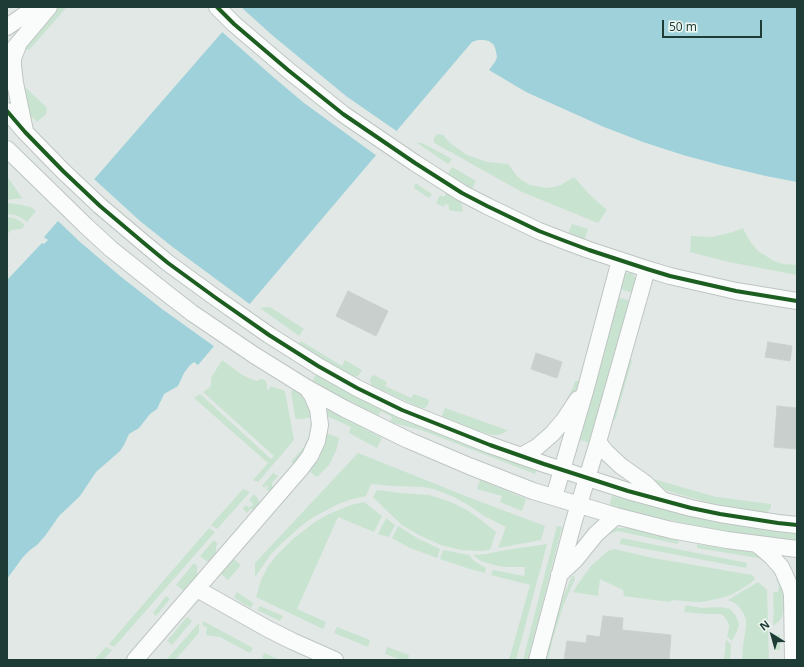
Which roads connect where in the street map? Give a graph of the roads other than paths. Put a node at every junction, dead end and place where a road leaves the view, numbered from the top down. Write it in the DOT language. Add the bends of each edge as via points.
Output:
graph roads {
  1 [pos="37,7"];
  2 [pos="49,7"];
  3 [pos="217,7"];
  4 [pos="7,27"];
  5 [pos="13,42"];
  6 [pos="7,57"];
  7 [pos="7,110"];
  8 [pos="7,127"];
  9 [pos="25,132"];
  10 [pos="7,149"];
  11 [pos="42,149"];
  12 [pos="620,260"];
  13 [pos="647,269"];
  14 [pos="797,302"];
  15 [pos="307,388"];
  16 [pos="586,388"];
  17 [pos="598,442"];
  18 [pos="521,456"];
  19 [pos="562,470"];
  20 [pos="587,478"];
  21 [pos="554,497"];
  22 [pos="663,501"];
  23 [pos="578,504"];
  24 [pos="616,516"];
  25 [pos="797,526"];
  26 [pos="758,545"];
  27 [pos="797,549"];
  28 [pos="559,575"];
  29 [pos="797,577"];
  30 [pos="197,589"];
  31 [pos="792,594"];
  32 [pos="135,660"];
  33 [pos="335,660"];
  34 [pos="537,660"];
  35 [pos="793,660"];
  1 -- 4 [label="street"];
  1 -- 5 [label="street"];
  2 -- 5 [label="street"];
  3 -- 12 [label="street" via="315,92 401,154 462,193 571,244"];
  5 -- 6 [label="street"];
  5 -- 9 [label="street" via="15,82"];
  7 -- 9 [label="street"];
  8 -- 11 [label="street" via="20,139"];
  9 -- 11 [label="street"];
  10 -- 15 [label="street" via="111,249 192,313"];
  11 -- 18 [label="street" via="100,206 145,244 192,281 293,350 357,388 402,410"];
  12 -- 13 [label="street"];
  12 -- 16 [label="street"];
  13 -- 14 [label="street" via="728,289"];
  13 -- 17 [label="street"];
  15 -- 21 [label="street" via="408,440 533,491"];
  15 -- 30 [label="street" via="315,402 319,417 319,433 312,452"];
  16 -- 18 [label="street" via="552,434"];
  16 -- 19 [label="street"];
  17 -- 20 [label="street"];
  17 -- 22 [label="street" via="621,466"];
  18 -- 19 [label="street"];
  19 -- 20 [label="street"];
  19 -- 21 [label="street"];
  20 -- 22 [label="street"];
  20 -- 23 [label="street"];
  21 -- 23 [label="street"];
  22 -- 25 [label="street" via="720,514"];
  23 -- 24 [label="street"];
  23 -- 28 [label="street"];
  24 -- 26 [label="street" via="692,534"];
  24 -- 28 [label="street"];
  26 -- 27 [label="street"];
  26 -- 31 [label="street" via="781,567"];
  28 -- 34 [label="street"];
  29 -- 31 [label="street"];
  30 -- 32 [label="street"];
  30 -- 33 [label="street" via="268,629"];
  31 -- 35 [label="street"];
}
